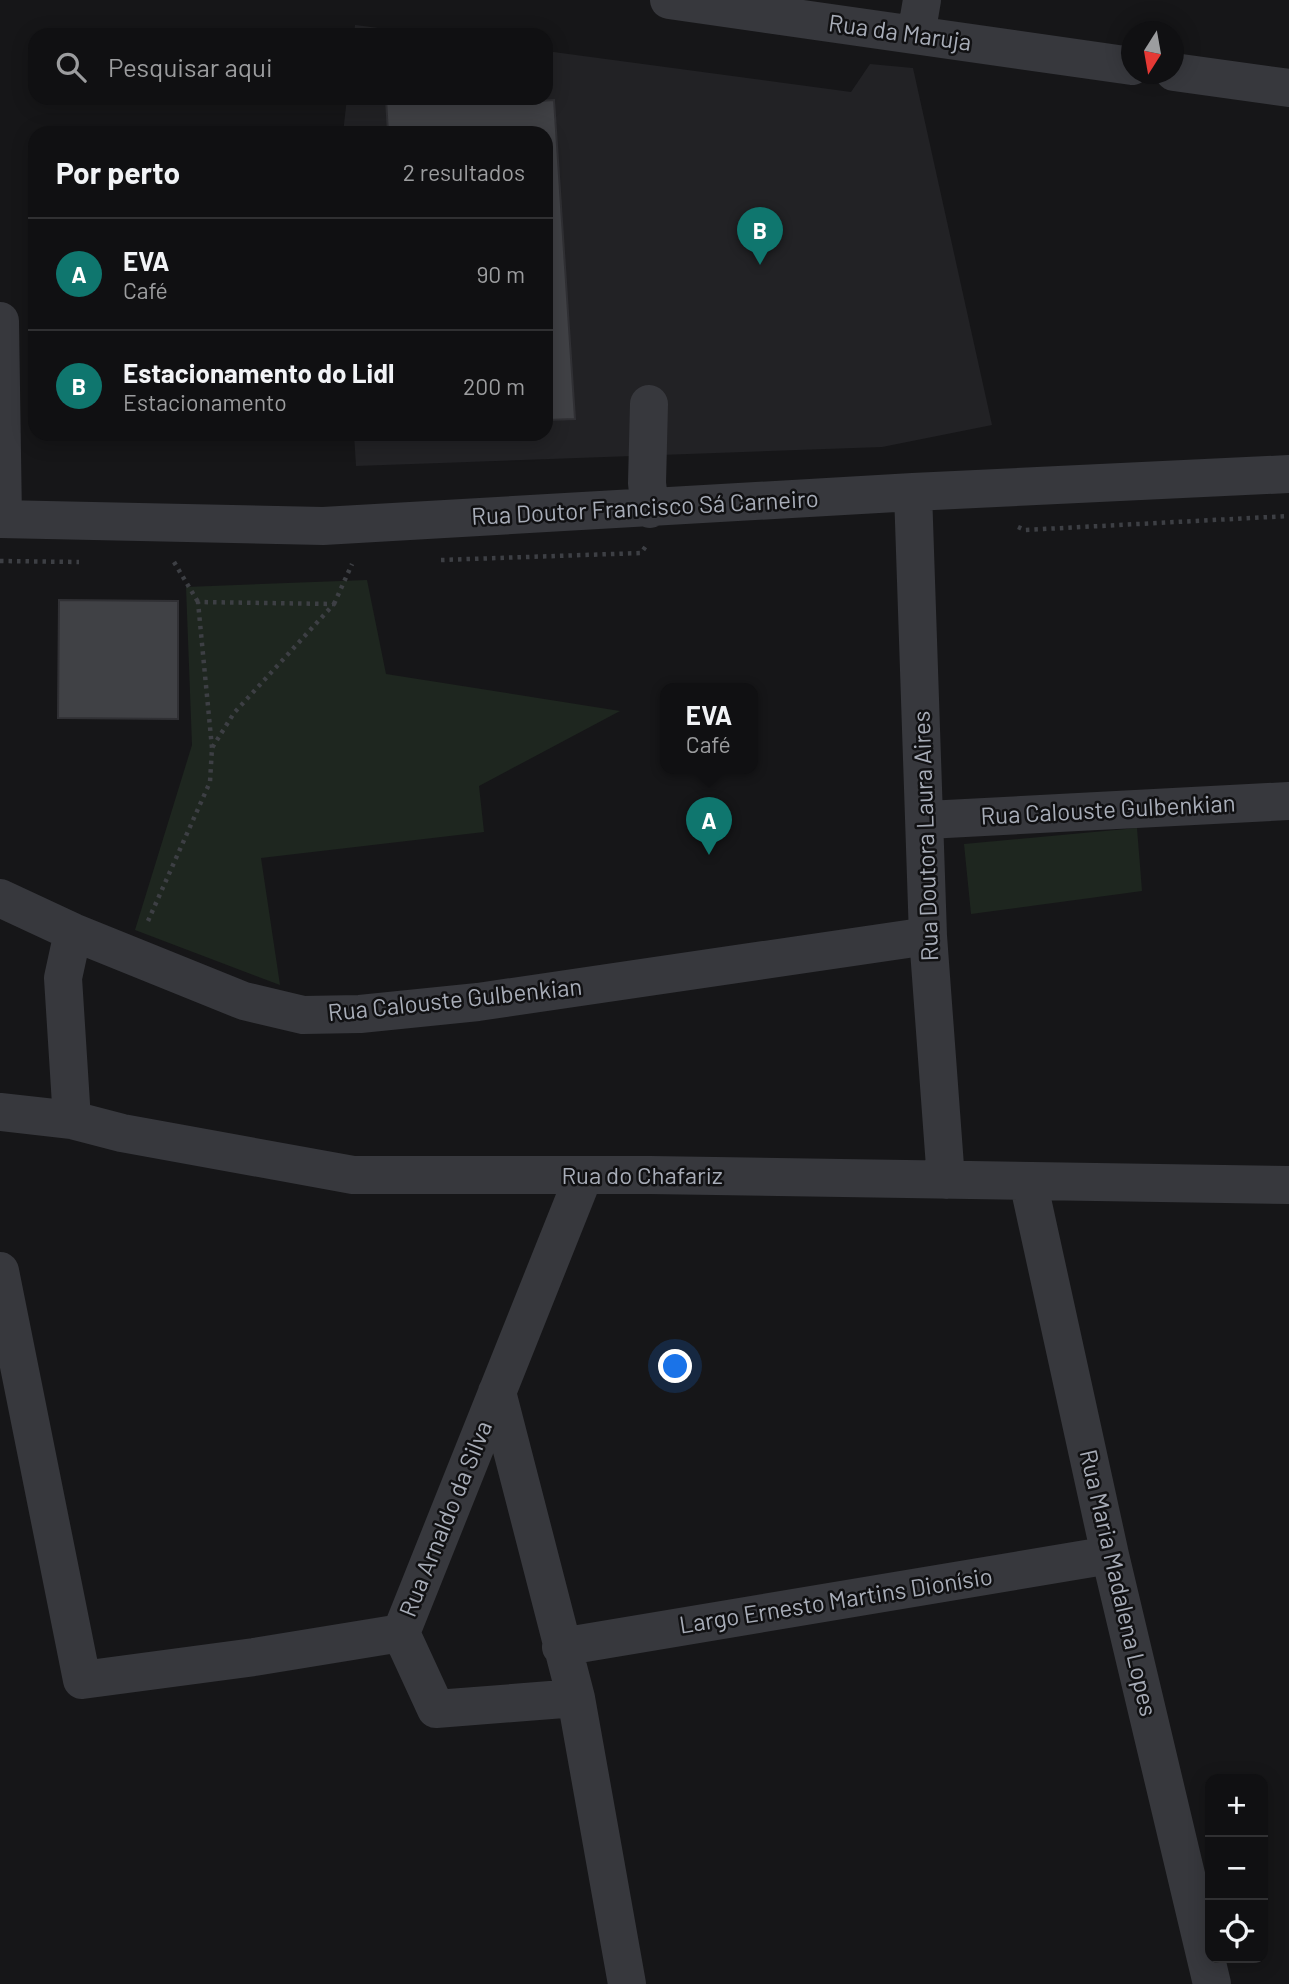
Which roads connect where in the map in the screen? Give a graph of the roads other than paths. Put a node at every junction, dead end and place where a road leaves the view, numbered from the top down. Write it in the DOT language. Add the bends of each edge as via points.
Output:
graph roads {
  1 [pos="669,0"];
  2 [pos="919,18"];
  3 [pos="1121,64"];
  4 [pos="1184,73"];
  5 [pos="1289,88"];
  6 [pos="0,321"];
  7 [pos="649,404"];
  8 [pos="1289,474"];
  9 [pos="913,492"];
  10 [pos="650,509"];
  11 [pos="2,519"];
  12 [pos="1289,801"];
  13 [pos="927,820"];
  14 [pos="0,898"];
  15 [pos="73,932"];
  16 [pos="928,936"];
  17 [pos="0,1112"];
  18 [pos="72,1120"];
  19 [pos="584,1175"];
  20 [pos="946,1180"];
  21 [pos="1028,1181"];
  22 [pos="1289,1185"];
  23 [pos="0,1270"];
  24 [pos="497,1392"];
  25 [pos="1110,1555"];
  26 [pos="401,1633"];
  27 [pos="561,1647"];
  28 [pos="576,1698"];
  29 [pos="627,1984"];
  30 [pos="1212,1984"];
  1 -- 2 [label="street, Rua da Maruja"];
  2 -- 3 [label="street, Rua da Maruja"];
  4 -- 5 [label="street"];
  6 -- 11 [label="street"];
  7 -- 10 [label="street"];
  8 -- 9 [label="street, Rua Doutor Francisco Sá Carneiro"];
  9 -- 10 [label="street, Rua Doutor Francisco Sá Carneiro"];
  9 -- 13 [label="street, Rua Doutora Laura Aires"];
  10 -- 11 [label="street, Rua Doutor Francisco Sá Carneiro" via="323,526"];
  12 -- 13 [label="street, Rua Calouste Gulbenkian"];
  13 -- 16 [label="street, Rua Doutora Laura Aires"];
  14 -- 15 [label="street, Rua Calouste Gulbenkian"];
  15 -- 16 [label="street, Rua Calouste Gulbenkian" via="244,1001 303,1015 478,1002"];
  15 -- 18 [label="street" via="63,978"];
  16 -- 20 [label="street, Rua Doutora Laura Aires"];
  17 -- 18 [label="street, Rua do Chafariz"];
  18 -- 19 [label="street, Rua do Chafariz" via="353,1175"];
  19 -- 20 [label="street, Rua do Chafariz"];
  19 -- 24 [label="street, Rua Arnaldo da Silva"];
  20 -- 21 [label="street, Rua do Chafariz"];
  21 -- 22 [label="street, Rua do Chafariz"];
  21 -- 25 [label="street, Rua Maria Madalena Lopes"];
  23 -- 26 [label="street" via="82,1680"];
  24 -- 26 [label="street, Rua Arnaldo da Silva"];
  24 -- 27 [label="street, Rua Arnaldo da Silva"];
  25 -- 27 [label="street, Largo Ernesto Martins Dionísio"];
  25 -- 30 [label="street, Rua Maria Madalena Lopes"];
  26 -- 28 [label="street, Rua Arnaldo da Silva" via="436,1709"];
  27 -- 28 [label="street, Rua Arnaldo da Silva"];
  28 -- 29 [label="street, Rua Arnaldo da Silva"];
}
